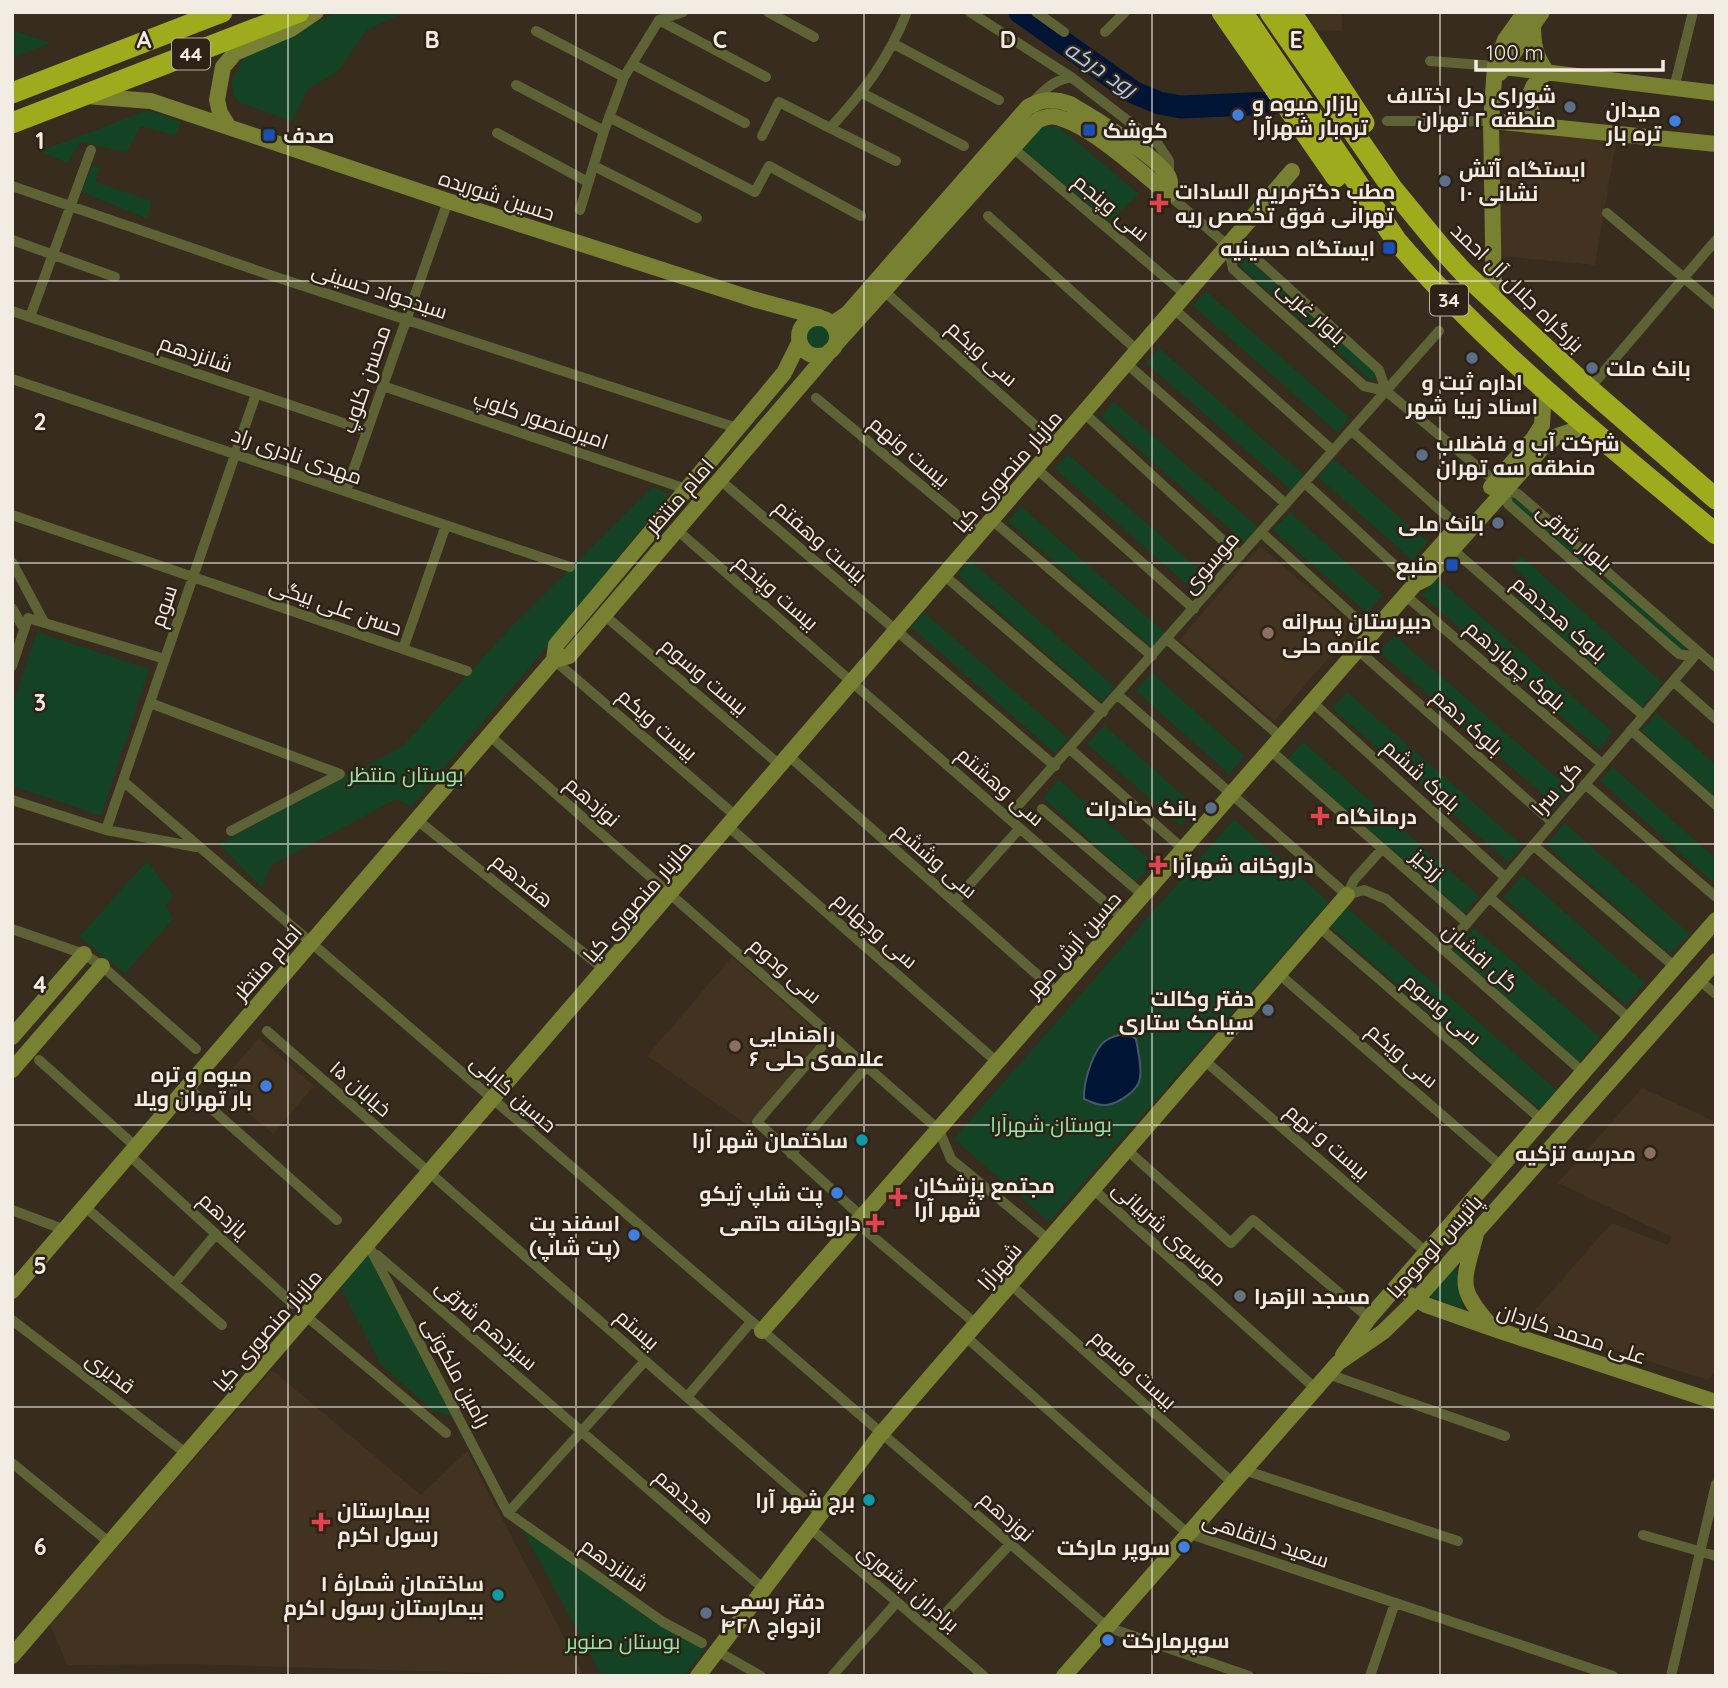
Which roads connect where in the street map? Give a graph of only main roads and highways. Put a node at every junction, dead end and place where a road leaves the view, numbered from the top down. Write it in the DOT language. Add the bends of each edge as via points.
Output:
graph roads {
  1 [pos="222,12"];
  2 [pos="299,12"];
  3 [pos="1222,12"];
  4 [pos="1242,12"];
  5 [pos="1270,12"];
  6 [pos="1291,12"];
  7 [pos="12,93"];
  8 [pos="12,123"];
  9 [pos="1424,228"];
  10 [pos="1396,240"];
  11 [pos="1716,499"];
  12 [pos="1716,534"];
  1 -- 7 [label="highway, 44"];
  2 -- 8 [label="highway, 44"];
  3 -- 10 [label="highway" via="1367,221"];
  4 -- 10 [label="highway, 34"];
  5 -- 9 [label="highway, بزرگراه جلال آل احمد / 34"];
  6 -- 9 [label="highway" via="1400,179"];
  9 -- 11 [label="highway, بزرگراه جلال آل احمد / 34" via="1494,301"];
  10 -- 12 [label="highway, 34" via="1457,308"];
}
